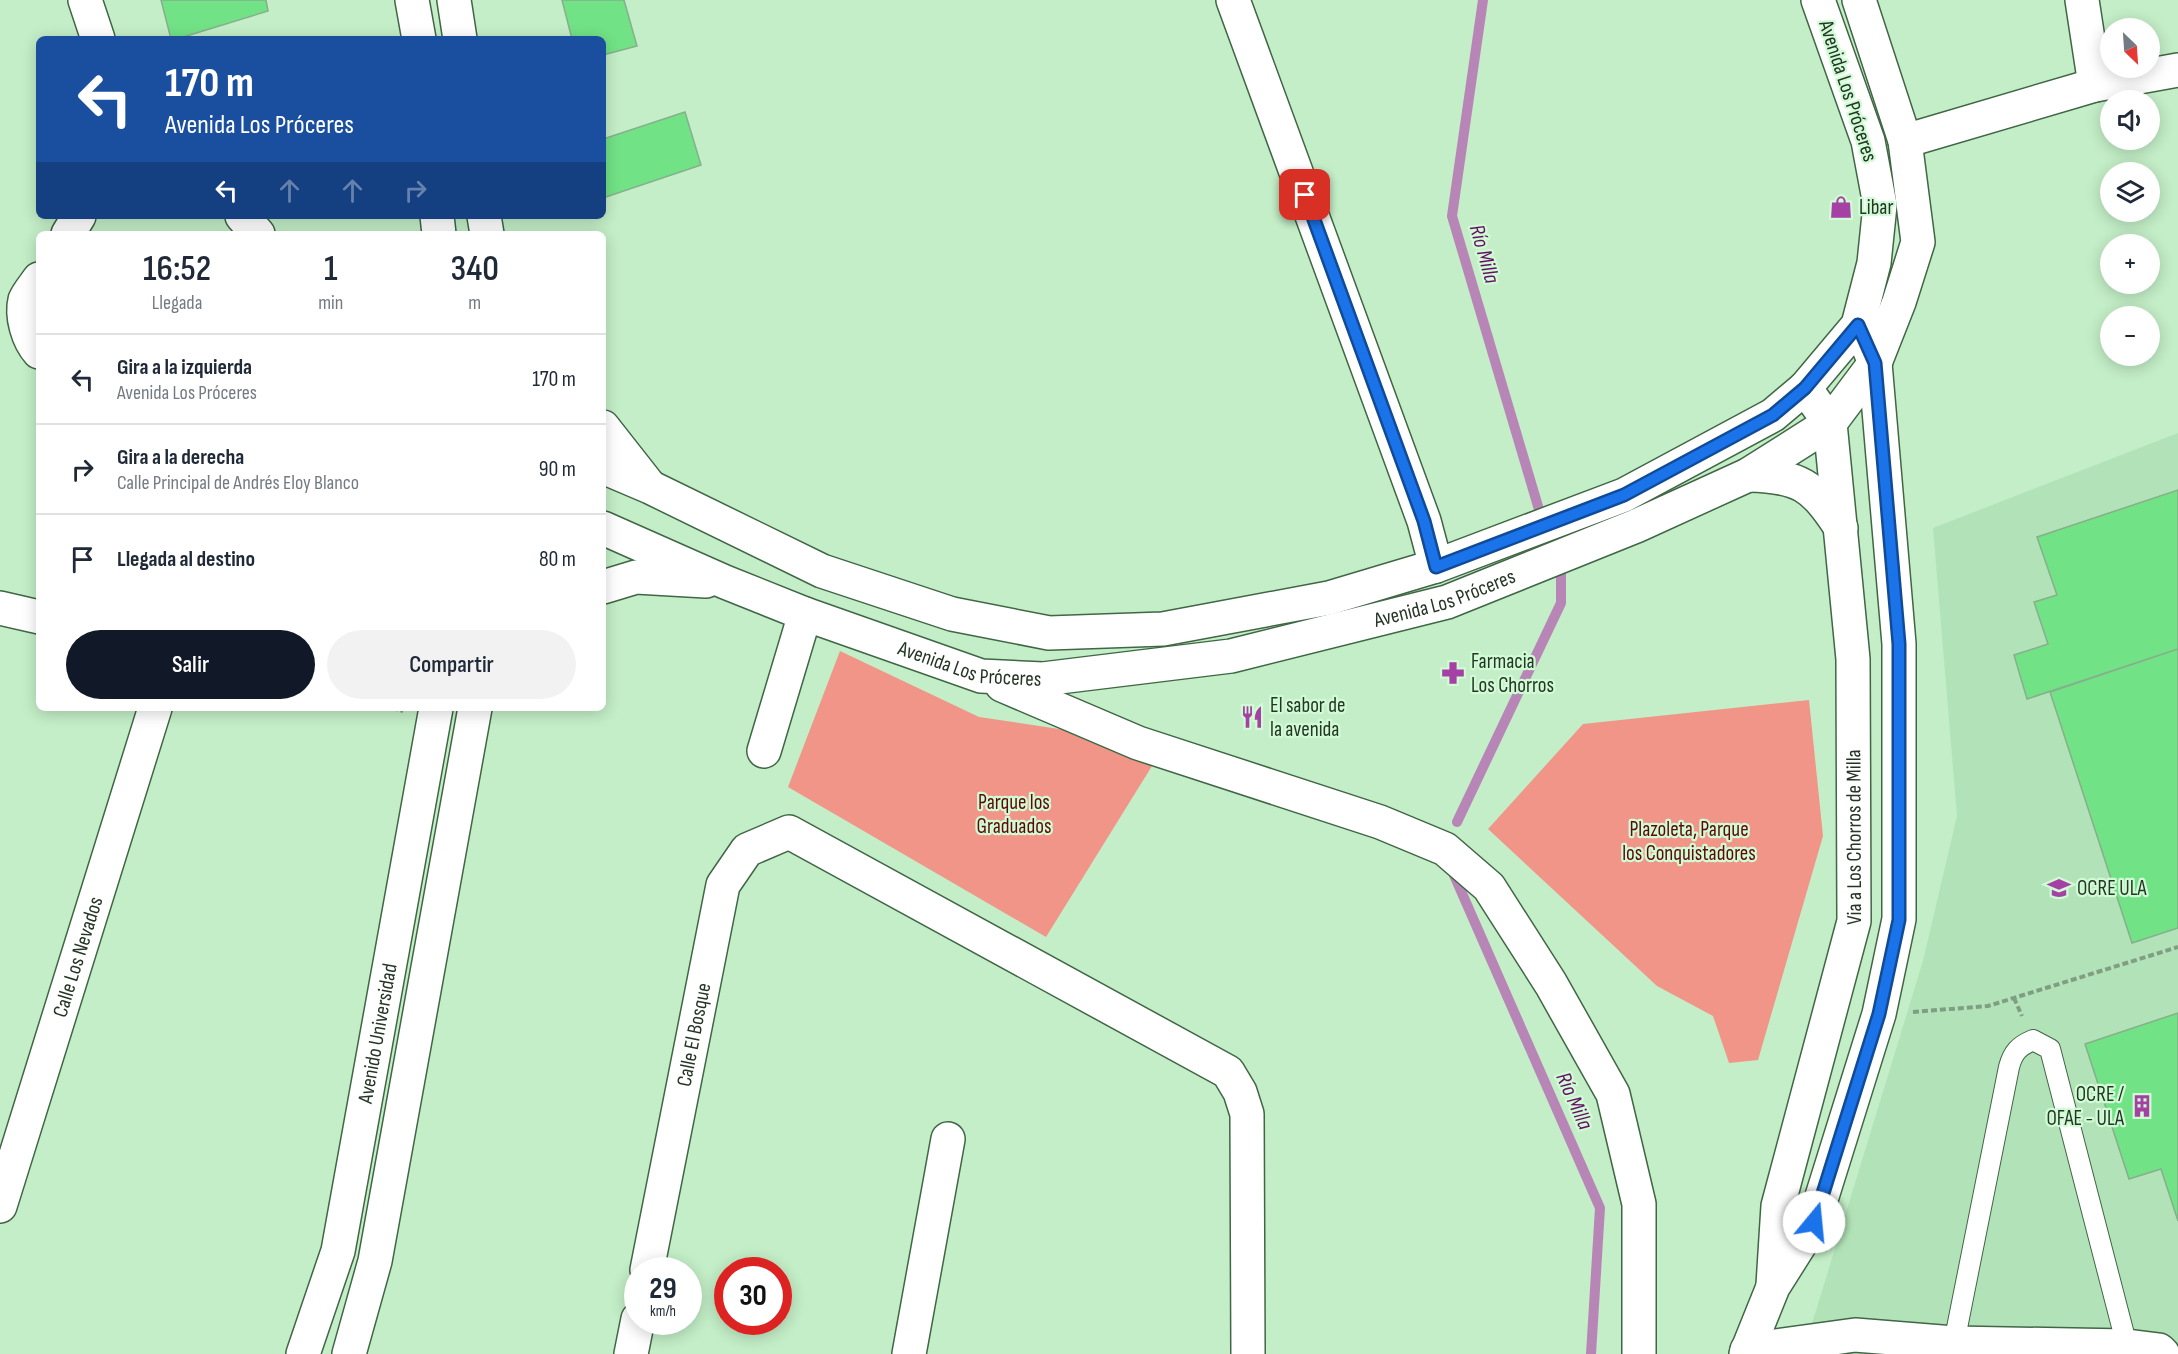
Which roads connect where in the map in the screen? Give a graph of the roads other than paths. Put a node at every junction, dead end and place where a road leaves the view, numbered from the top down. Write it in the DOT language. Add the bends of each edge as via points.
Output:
graph roads {
  1 [pos="85,0"];
  2 [pos="412,0"];
  3 [pos="454,0"];
  4 [pos="1233,0"];
  5 [pos="1818,0"];
  6 [pos="1859,0"];
  7 [pos="2082,0"];
  8 [pos="97,36"];
  9 [pos="418,36"];
  10 [pos="460,36"];
  11 [pos="2178,70"];
  12 [pos="2095,85"];
  13 [pos="1905,141"];
  14 [pos="245,219"];
  15 [pos="255,231"];
  16 [pos="36,284"];
  17 [pos="1858,325"];
  18 [pos="36,348"];
  19 [pos="1875,363"];
  20 [pos="1805,388"];
  21 [pos="1830,423"];
  22 [pos="606,431"];
  23 [pos="606,467"];
  24 [pos="1748,475"];
  25 [pos="650,487"];
  26 [pos="1841,528"];
  27 [pos="606,529"];
  28 [pos="1436,567"];
  29 [pos="725,582"];
  30 [pos="606,586"];
  31 [pos="0,608"];
  32 [pos="805,614"];
  33 [pos="36,616"];
  34 [pos="981,676"];
  35 [pos="154,711"];
  36 [pos="435,711"];
  37 [pos="476,711"];
  38 [pos="764,751"];
  39 [pos="948,1139"];
  40 [pos="0,1206"];
  41 [pos="650,1257"];
  42 [pos="1773,1287"];
  43 [pos="634,1335"];
  44 [pos="1954,1343"];
  45 [pos="2127,1346"];
  46 [pos="1747,1352"];
  47 [pos="303,1354"];
  48 [pos="349,1354"];
  49 [pos="630,1354"];
  50 [pos="909,1354"];
  51 [pos="1248,1354"];
  52 [pos="1639,1354"];
  53 [pos="2163,1354"];
  1 -- 8 [label="main road"];
  2 -- 9 [label="main road"];
  3 -- 10 [label="main road"];
  4 -- 28 [label="main road" via="1424,521"];
  5 -- 17 [label="main road, Avenida Los Próceres" via="1868,141 1880,205 1874,263"];
  6 -- 13 [label="main road, Avenida Los Próceres"];
  7 -- 12 [label="main road"];
  11 -- 12 [label="main road"];
  12 -- 13 [label="main road"];
  13 -- 19 [label="main road, Avenida Los Próceres" via="1917,242"];
  14 -- 15 [label="main road"];
  16 -- 18 [label="main road" via="25,301 25,310 26,327"];
  17 -- 19 [label="main road, Via a Los Chorros de Milla"];
  17 -- 20 [label="main road, Avenida Los Próceres"];
  19 -- 21 [label="main road, Avenida Los Próceres"];
  19 -- 42 [label="main road, Via a Los Chorros de Milla" via="1899,644 1899,920 1879,1014 1814,1222"];
  20 -- 21 [label="main road, Via a Los Chorros de Milla"];
  20 -- 28 [label="main road, Avenida Los Próceres" via="1773,415 1624,495"];
  21 -- 24 [label="main road, Avenida Los Próceres"];
  21 -- 26 [label="main road, Via a Los Chorros de Milla"];
  22 -- 25 [label="main road"];
  23 -- 25 [label="main road, Avenida Los Próceres"];
  24 -- 26 [label="main road" via="1777,476 1806,486 1826,505"];
  24 -- 34 [label="main road, Avenida Los Próceres" via="1447,602 1231,656 1043,679"];
  25 -- 28 [label="main road, Avenida Los Próceres" via="822,571 952,614 1049,633 1163,629 1329,598"];
  26 -- 42 [label="main road, Via a Los Chorros de Milla" via="1853,659 1854,921 1778,1206"];
  27 -- 29 [label="main road, Avenida Los Próceres"];
  29 -- 30 [label="main road" via="636,577"];
  29 -- 32 [label="main road, Avenida Los Próceres"];
  31 -- 33 [label="main road"];
  32 -- 34 [label="main road, Avenida Los Próceres"];
  32 -- 38 [label="main road"];
  34 -- 52 [label="main road" via="1138,743 1380,822 1445,849 1489,887 1551,984 1613,1094 1639,1204"];
  35 -- 40 [label="main road, Calle Los Nevados"];
  36 -- 47 [label="main road, Avenido Universidad" via="338,1251"];
  37 -- 48 [label="main road, Avenido Universidad" via="375,1261"];
  39 -- 50 [label="main road"];
  41 -- 51 [label="main road, Calle El Bosque" via="723,885 747,850 789,832 1228,1072 1247,1114"];
  42 -- 46 [label="main road, Via a Los Chorros de Milla"];
  43 -- 49 [label="main road"];
  44 -- 45 [label="main road"];
  44 -- 45 [label="lane" via="2008,1067 2020,1046 2033,1040 2050,1049"];
  44 -- 46 [label="main road" via="1855,1335"];
  45 -- 53 [label="main road" via="2159,1350"];
}
